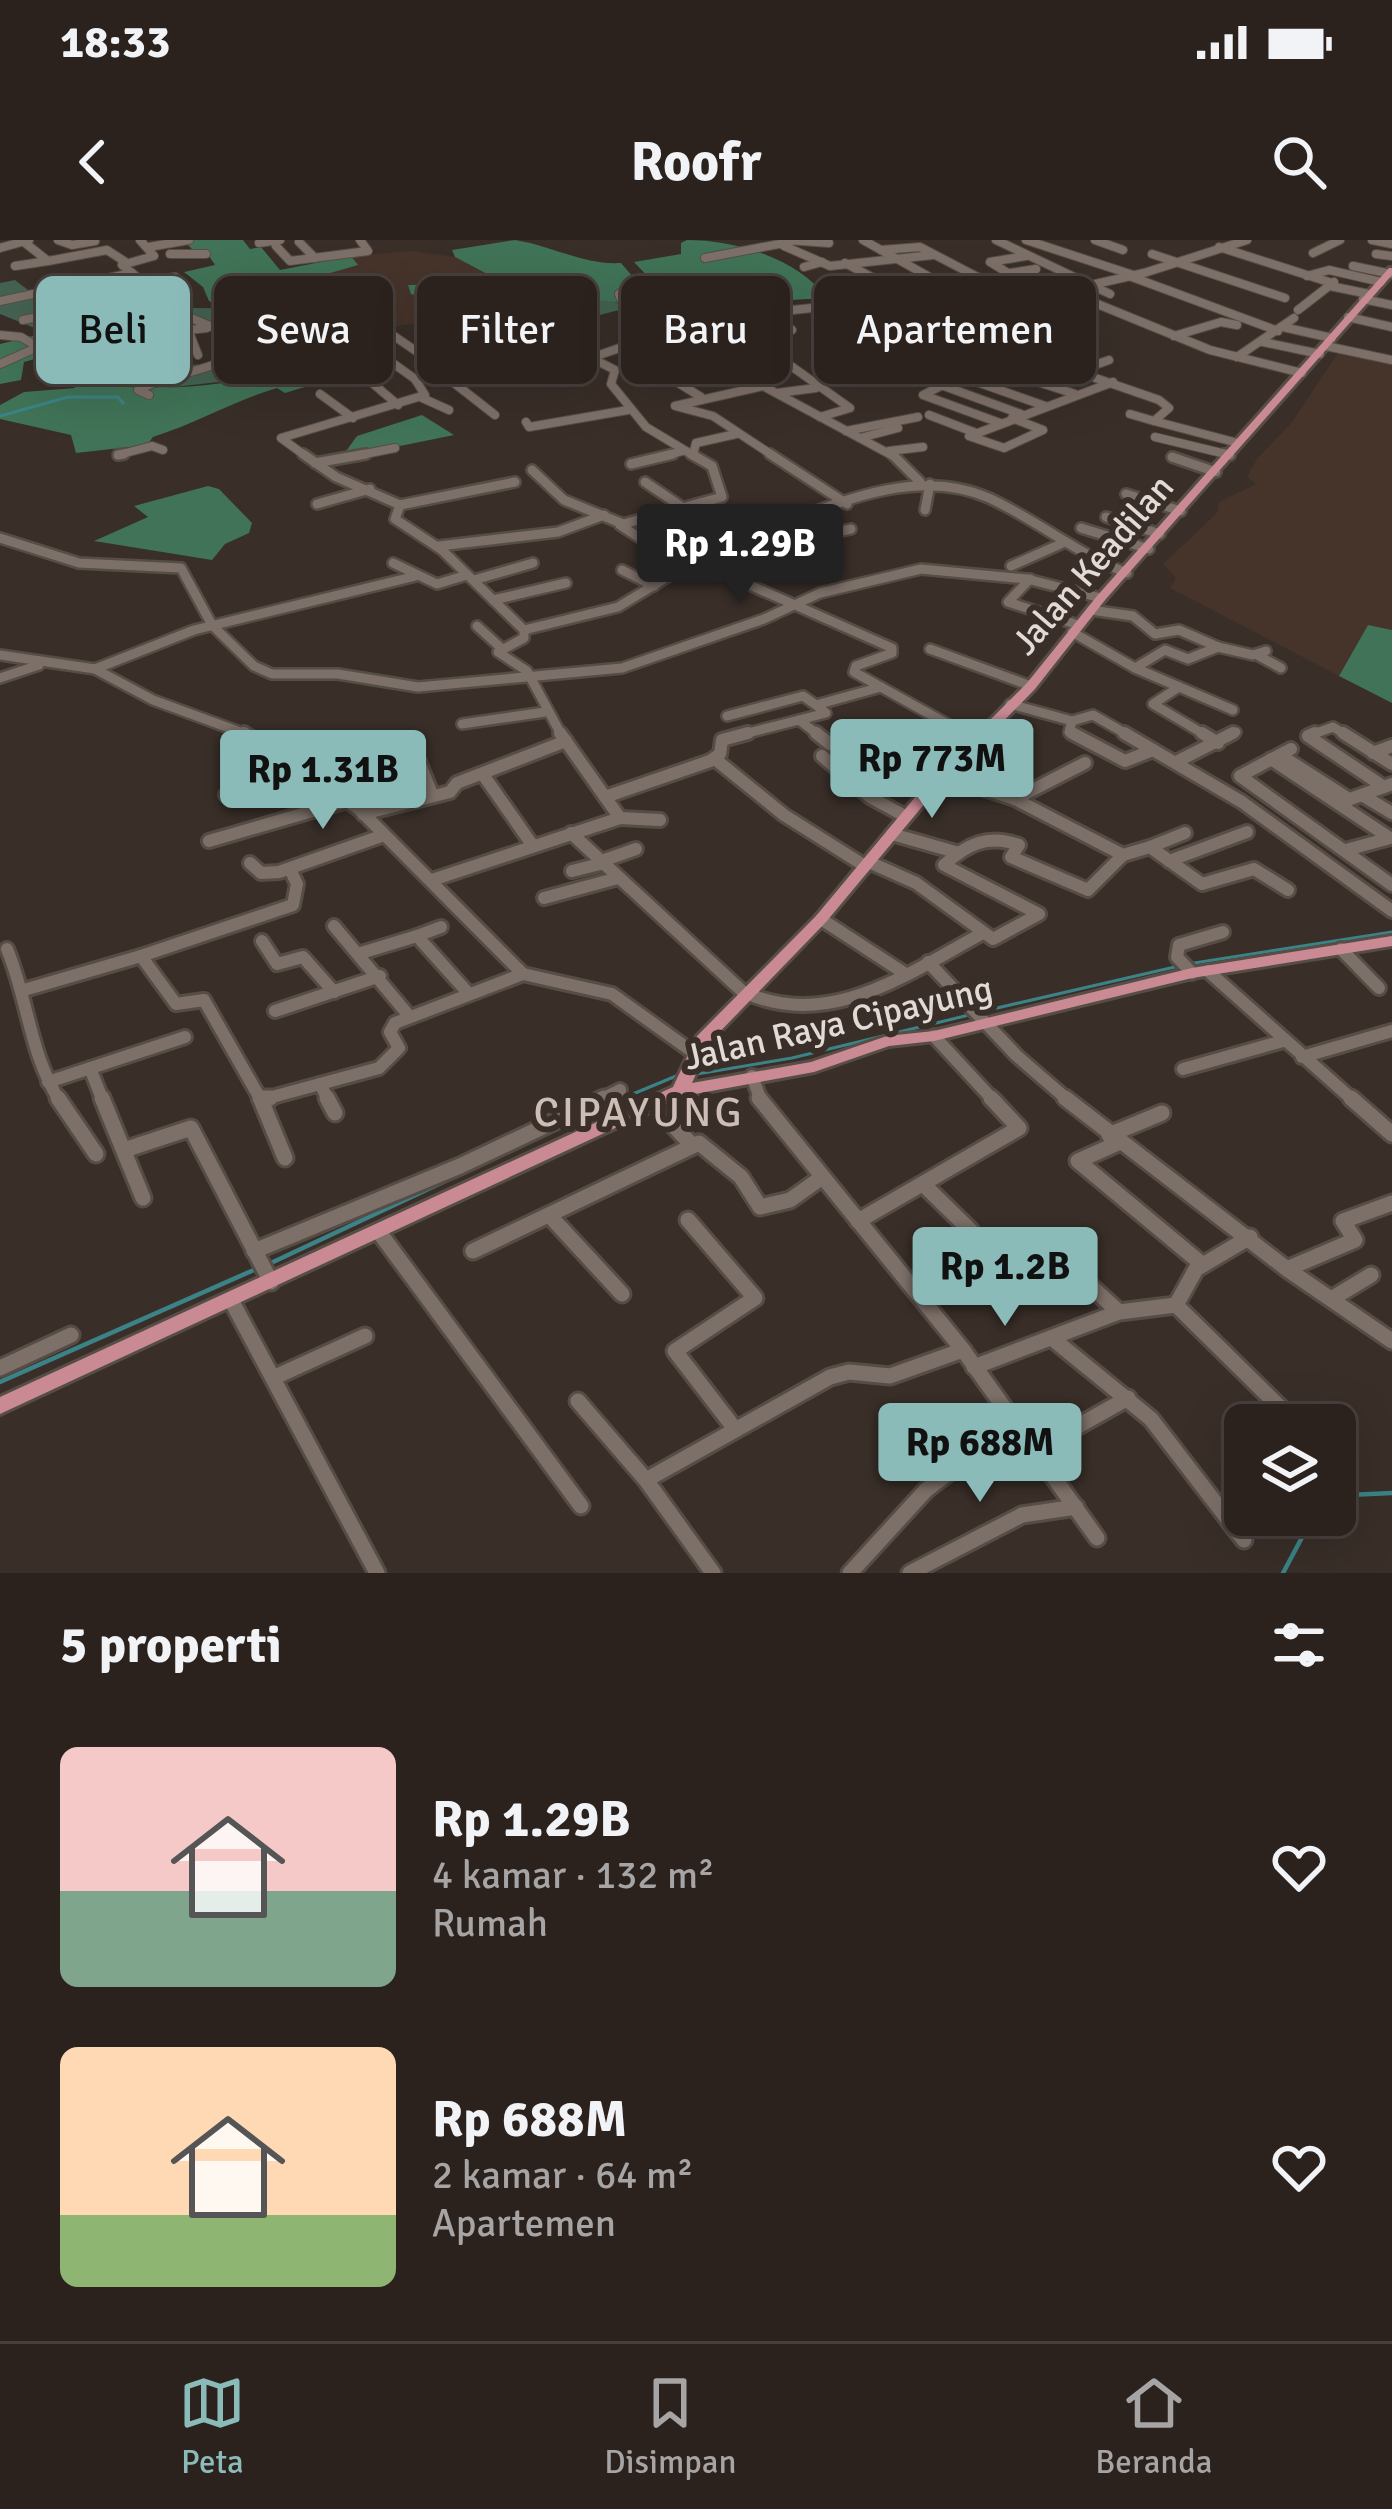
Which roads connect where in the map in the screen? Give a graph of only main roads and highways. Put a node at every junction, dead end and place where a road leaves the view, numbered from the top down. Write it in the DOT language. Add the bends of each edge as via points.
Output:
graph roads {
  1 [pos="1389,274"];
  2 [pos="1392,941"];
  3 [pos="696,1071"];
  4 [pos="0,1406"];
  1 -- 3 [label="main road, Jalan Keadilan" via="1359,319 1238,443 749,996"];
  2 -- 3 [label="main road, Jalan Raya Cipayung" via="1196,971 887,1041 814,1067 752,1076"];
  3 -- 4 [label="main road, Jalan Raya Cipayung" via="653,1104 401,1204 232,1300"];
}
